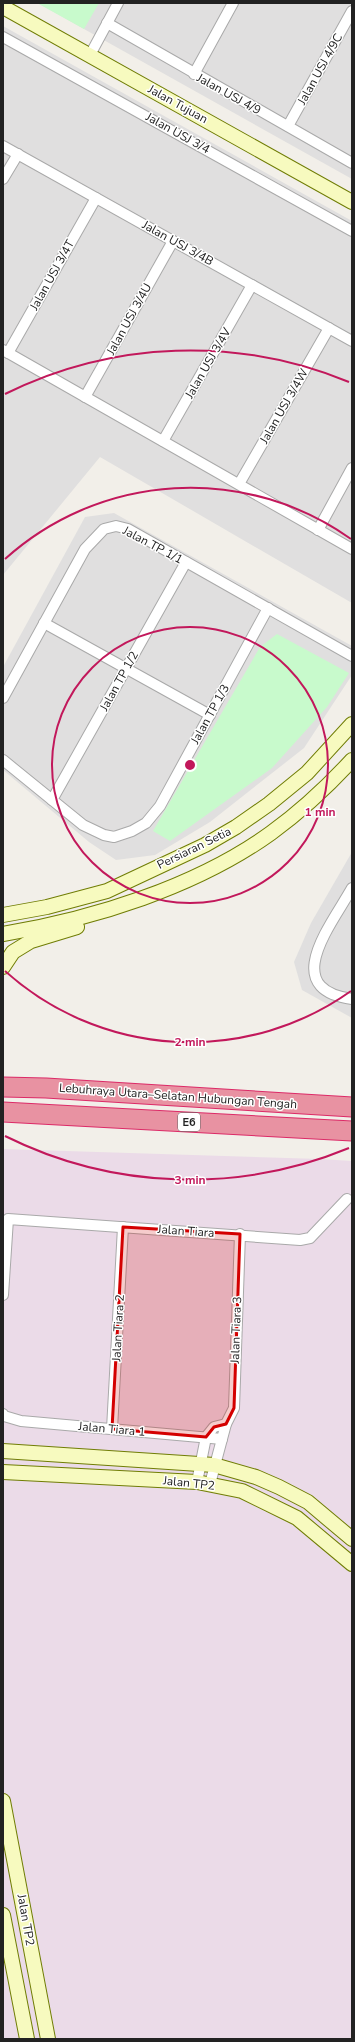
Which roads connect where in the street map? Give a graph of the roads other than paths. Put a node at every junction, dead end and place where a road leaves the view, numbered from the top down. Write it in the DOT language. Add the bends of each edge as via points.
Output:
graph roads {
  1 [pos="118,3"];
  2 [pos="233,3"];
  3 [pos="3,7"];
  4 [pos="352,11"];
  5 [pos="107,23"];
  6 [pos="3,37"];
  7 [pos="90,55"];
  8 [pos="194,74"];
  9 [pos="288,126"];
  10 [pos="3,146"];
  11 [pos="18,154"];
  12 [pos="352,163"];
  13 [pos="3,179"];
  14 [pos="96,198"];
  15 [pos="352,202"];
  16 [pos="352,231"];
  17 [pos="173,241"];
  18 [pos="252,285"];
  19 [pos="329,328"];
  20 [pos="352,341"];
  21 [pos="6,352"];
  22 [pos="85,397"];
  23 [pos="163,441"];
  24 [pos="352,468"];
  25 [pos="239,484"];
  26 [pos="318,530"];
  27 [pos="352,549"];
  28 [pos="186,562"];
  29 [pos="268,608"];
  30 [pos="44,623"];
  31 [pos="352,656"];
  32 [pos="126,668"];
  33 [pos="3,698"];
  34 [pos="210,715"];
  35 [pos="352,724"];
  36 [pos="3,760"];
  37 [pos="352,760"];
  38 [pos="52,800"];
  39 [pos="352,888"];
  40 [pos="167,889"];
  41 [pos="3,915"];
  42 [pos="3,934"];
  43 [pos="3,967"];
  44 [pos="352,999"];
  45 [pos="3,1087"];
  46 [pos="352,1107"];
  47 [pos="3,1112"];
  48 [pos="352,1131"];
  49 [pos="347,1199"];
  50 [pos="123,1227"];
  51 [pos="240,1234"];
  52 [pos="3,1295"];
  53 [pos="3,1414"];
  54 [pos="226,1424"];
  55 [pos="112,1429"];
  56 [pos="206,1437"];
  57 [pos="222,1438"];
  58 [pos="5,1449"];
  59 [pos="200,1463"];
  60 [pos="214,1465"];
  61 [pos="3,1472"];
  62 [pos="204,1483"];
  63 [pos="352,1538"];
  64 [pos="352,1564"];
  65 [pos="3,1801"];
  66 [pos="3,1915"];
  67 [pos="27,2039"];
  68 [pos="48,2039"];
  1 -- 5 [label="street"];
  2 -- 8 [label="street"];
  3 -- 7 [label="street, Jalan Tujuan"];
  4 -- 9 [label="street, Jalan USJ 4/9C"];
  5 -- 7 [label="street"];
  5 -- 8 [label="street, Jalan USJ 4/9"];
  6 -- 16 [label="street, Jalan USJ 3/4"];
  7 -- 15 [label="street, Jalan Tujuan"];
  8 -- 9 [label="street, Jalan USJ 4/9"];
  9 -- 12 [label="street, Jalan USJ 4/9"];
  10 -- 11 [label="street, Jalan USJ 3/4B"];
  11 -- 13 [label="street"];
  11 -- 14 [label="street, Jalan USJ 3/4B"];
  14 -- 17 [label="street, Jalan USJ 3/4B"];
  14 -- 21 [label="street, Jalan USJ 3/4T"];
  17 -- 18 [label="street, Jalan USJ 3/4B"];
  17 -- 22 [label="street, Jalan USJ 3/4U"];
  18 -- 19 [label="street, Jalan USJ 3/4B"];
  18 -- 23 [label="street, Jalan USJ 3/4V"];
  19 -- 20 [label="street, Jalan USJ 3/4B"];
  19 -- 25 [label="street, Jalan USJ 3/4W"];
  21 -- 22 [label="street"];
  22 -- 23 [label="street"];
  23 -- 25 [label="street"];
  24 -- 26 [label="street"];
  25 -- 26 [label="street"];
  26 -- 27 [label="street"];
  28 -- 29 [label="street, Jalan TP 1/1"];
  28 -- 30 [label="street, Jalan TP 1/1" via="128,529 116,526 104,529 85,549"];
  28 -- 32 [label="street, Jalan TP 1/2"];
  29 -- 31 [label="street, Jalan TP 1/1"];
  29 -- 34 [label="street, Jalan TP 1/3"];
  30 -- 32 [label="street"];
  30 -- 33 [label="street, Jalan TP 1/1"];
  32 -- 34 [label="street"];
  32 -- 38 [label="street, Jalan TP 1/2"];
  34 -- 38 [label="street, Jalan TP 1/3" via="154,816 132,831 114,837 93,832"];
  35 -- 41 [label="street, Persiaran Setia" via="307,773 236,827 211,841 107,891 47,907"];
  36 -- 38 [label="street"];
  37 -- 40 [label="street, Persiaran Setia" via="336,777 270,833 226,860"];
  39 -- 44 [label="street" via="319,946 313,963 318,985 339,997"];
  40 -- 42 [label="street, Persiaran Setia" via="101,912"];
  40 -- 43 [label="street" via="143,904 106,919 31,941 13,952"];
  45 -- 46 [label="highway, Lebuhraya Utara–Selatan Hubungan Tengah / E6"];
  47 -- 48 [label="highway, Lebuhraya Utara–Selatan Hubungan Tengah / E6"];
  49 -- 51 [label="street, Jalan Tiara" via="310,1238 300,1240"];
  50 -- 51 [label="street, Jalan Tiara"];
  50 -- 52 [label="street, Jalan Tiara" via="8,1219"];
  50 -- 55 [label="street, Jalan Tiara 2"];
  51 -- 54 [label="street, Jalan Tiara 3" via="234,1408"];
  53 -- 55 [label="street, Jalan Tiara 1" via="21,1420"];
  54 -- 56 [label="street" via="214,1428"];
  54 -- 57 [label="street, Jalan Tiara 3"];
  55 -- 56 [label="street, Jalan Tiara 1"];
  56 -- 57 [label="street, Jalan Tiara 1"];
  56 -- 59 [label="street"];
  57 -- 60 [label="street, Jalan Tiara 3"];
  58 -- 59 [label="street, Jalan TP2"];
  59 -- 60 [label="street, Jalan TP2"];
  59 -- 62 [label="street"];
  60 -- 62 [label="street, Jalan Tiara 3"];
  60 -- 63 [label="street, Jalan TP2" via="256,1477 308,1502"];
  61 -- 62 [label="street, Jalan TP2"];
  62 -- 64 [label="street, Jalan TP2" via="242,1491 297,1518"];
  65 -- 68 [label="street, Jalan TP2"];
  66 -- 67 [label="street, Jalan TP2"];
}
